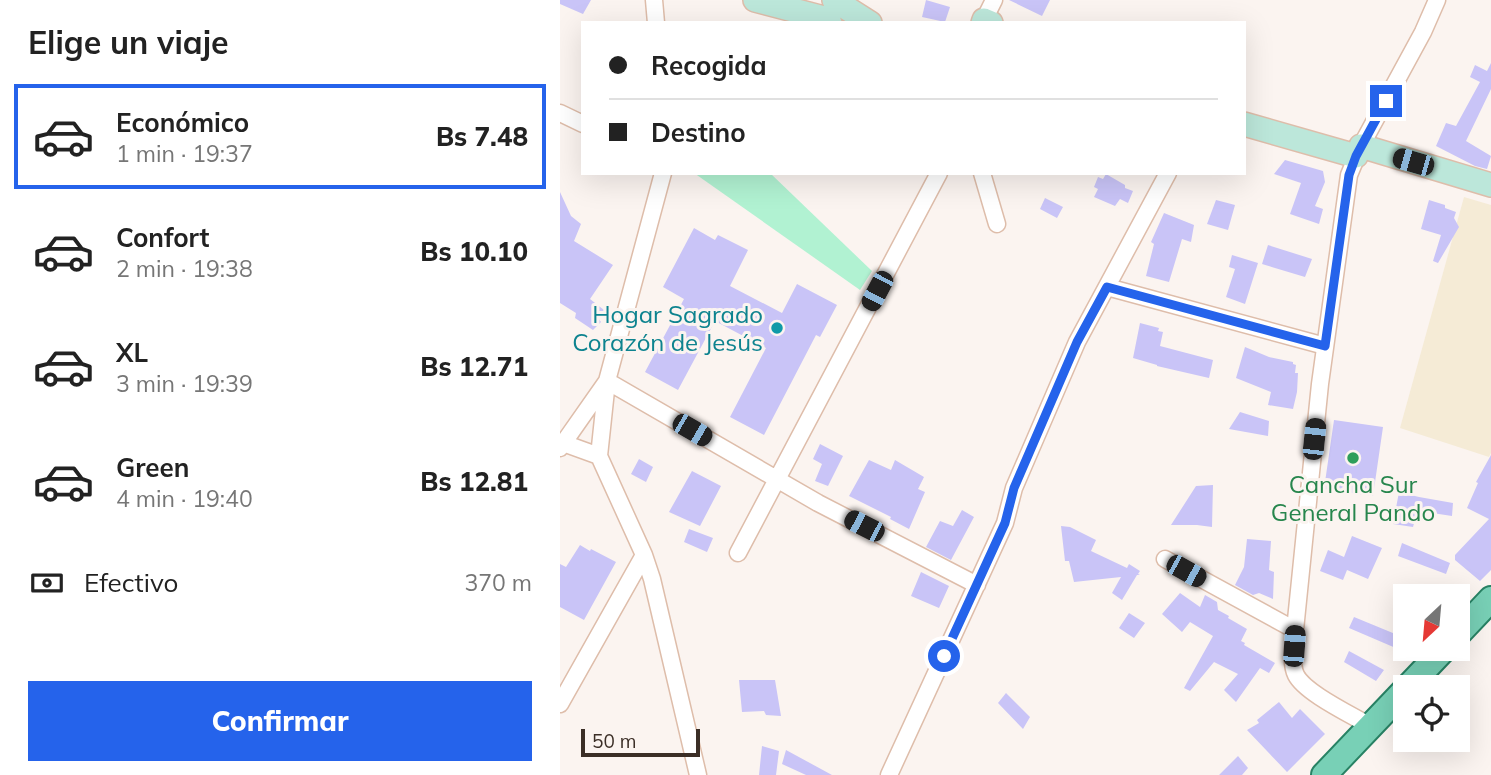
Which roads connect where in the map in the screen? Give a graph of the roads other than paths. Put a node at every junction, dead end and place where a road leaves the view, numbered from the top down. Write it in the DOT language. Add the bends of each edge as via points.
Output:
graph roads {
  1 [pos="654,0"];
  2 [pos="755,0"];
  3 [pos="1437,0"];
  4 [pos="829,10"];
  5 [pos="656,21"];
  6 [pos="864,21"];
  7 [pos="560,113"];
  8 [pos="581,123"];
  9 [pos="1246,124"];
  10 [pos="1359,151"];
  11 [pos="662,175"];
  12 [pos="938,175"];
  13 [pos="983,175"];
  14 [pos="1167,175"];
  15 [pos="1491,185"];
  16 [pos="997,224"];
  17 [pos="1107,287"];
  18 [pos="1325,346"];
  19 [pos="607,381"];
  20 [pos="561,446"];
  21 [pos="599,456"];
  22 [pos="777,479"];
  23 [pos="738,553"];
  24 [pos="644,555"];
  25 [pos="1165,559"];
  26 [pos="977,585"];
  27 [pos="1491,599"];
  28 [pos="1470,621"];
  29 [pos="1295,631"];
  30 [pos="1432,662"];
  31 [pos="1419,675"];
  32 [pos="1393,702"];
  33 [pos="560,704"];
  34 [pos="1370,726"];
  35 [pos="698,775"];
  36 [pos="890,775"];
  37 [pos="1324,775"];
  1 -- 5 [label="street"];
  2 -- 4 [label="street"];
  3 -- 10 [label="street"];
  4 -- 6 [label="street"];
  7 -- 8 [label="street"];
  9 -- 10 [label="street"];
  10 -- 15 [label="street"];
  10 -- 18 [label="street" via="1349,175"];
  11 -- 19 [label="street"];
  12 -- 22 [label="street"];
  13 -- 16 [label="street"];
  14 -- 17 [label="street"];
  17 -- 18 [label="street"];
  17 -- 26 [label="street" via="1077,342"];
  18 -- 29 [label="street"];
  19 -- 20 [label="street"];
  19 -- 21 [label="street"];
  19 -- 22 [label="street"];
  20 -- 21 [label="street"];
  21 -- 24 [label="street"];
  22 -- 23 [label="street"];
  22 -- 26 [label="street"];
  24 -- 33 [label="street"];
  24 -- 35 [label="street"];
  25 -- 29 [label="street"];
  26 -- 36 [label="street"];
  27 -- 28 [label="main road"];
  29 -- 34 [label="street" via="1296,675 1309,690"];
  30 -- 31 [label="main road"];
  32 -- 34 [label="main road"];
  34 -- 37 [label="main road"];
}
